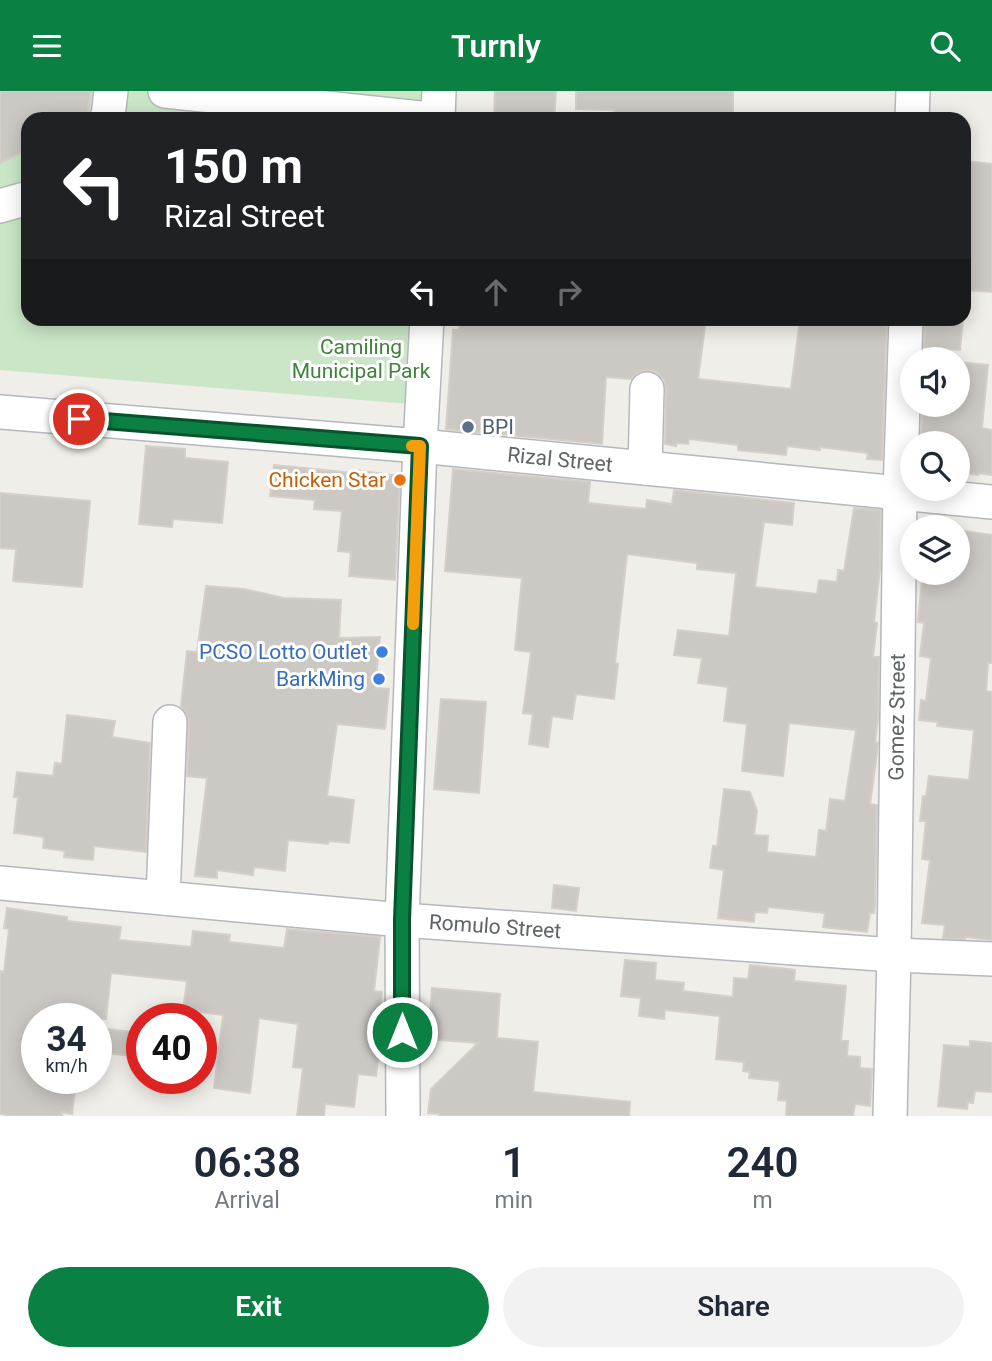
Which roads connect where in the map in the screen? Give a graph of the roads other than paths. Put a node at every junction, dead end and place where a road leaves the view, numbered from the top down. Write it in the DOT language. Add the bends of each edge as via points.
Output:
graph roads {
  1 [pos="111,91"];
  2 [pos="165,91"];
  3 [pos="439,91"];
  4 [pos="914,91"];
  5 [pos="107,112"];
  6 [pos="364,112"];
  7 [pos="438,112"];
  8 [pos="912,112"];
  9 [pos="21,200"];
  10 [pos="0,206"];
  11 [pos="427,326"];
  12 [pos="906,326"];
  13 [pos="647,389"];
  14 [pos="0,412"];
  15 [pos="902,431"];
  16 [pos="420,446"];
  17 [pos="645,468"];
  18 [pos="900,493"];
  19 [pos="970,500"];
  20 [pos="992,502"];
  21 [pos="170,722"];
  22 [pos="0,883"];
  23 [pos="163,898"];
  24 [pos="402,920"];
  25 [pos="894,955"];
  26 [pos="992,959"];
  27 [pos="403,1116"];
  28 [pos="890,1116"];
  1 -- 5 [label="street"];
  2 -- 6 [label="street"];
  3 -- 7 [label="street"];
  4 -- 8 [label="street"];
  9 -- 10 [label="street"];
  11 -- 16 [label="street"];
  12 -- 15 [label="street, Gomez Street"];
  13 -- 17 [label="street"];
  14 -- 16 [label="street, Rizal Street"];
  16 -- 17 [label="street, Rizal Street"];
  16 -- 24 [label="street"];
  17 -- 18 [label="street, Rizal Street"];
  18 -- 25 [label="street, Gomez Street"];
  19 -- 20 [label="street, Rizal Street"];
  21 -- 23 [label="street"];
  22 -- 23 [label="street, Romulo Street"];
  23 -- 24 [label="street, Romulo Street"];
  24 -- 25 [label="street, Romulo Street"];
  24 -- 27 [label="street"];
  25 -- 26 [label="street, Romulo Street"];
  25 -- 28 [label="street, Gomez Street"];
}
